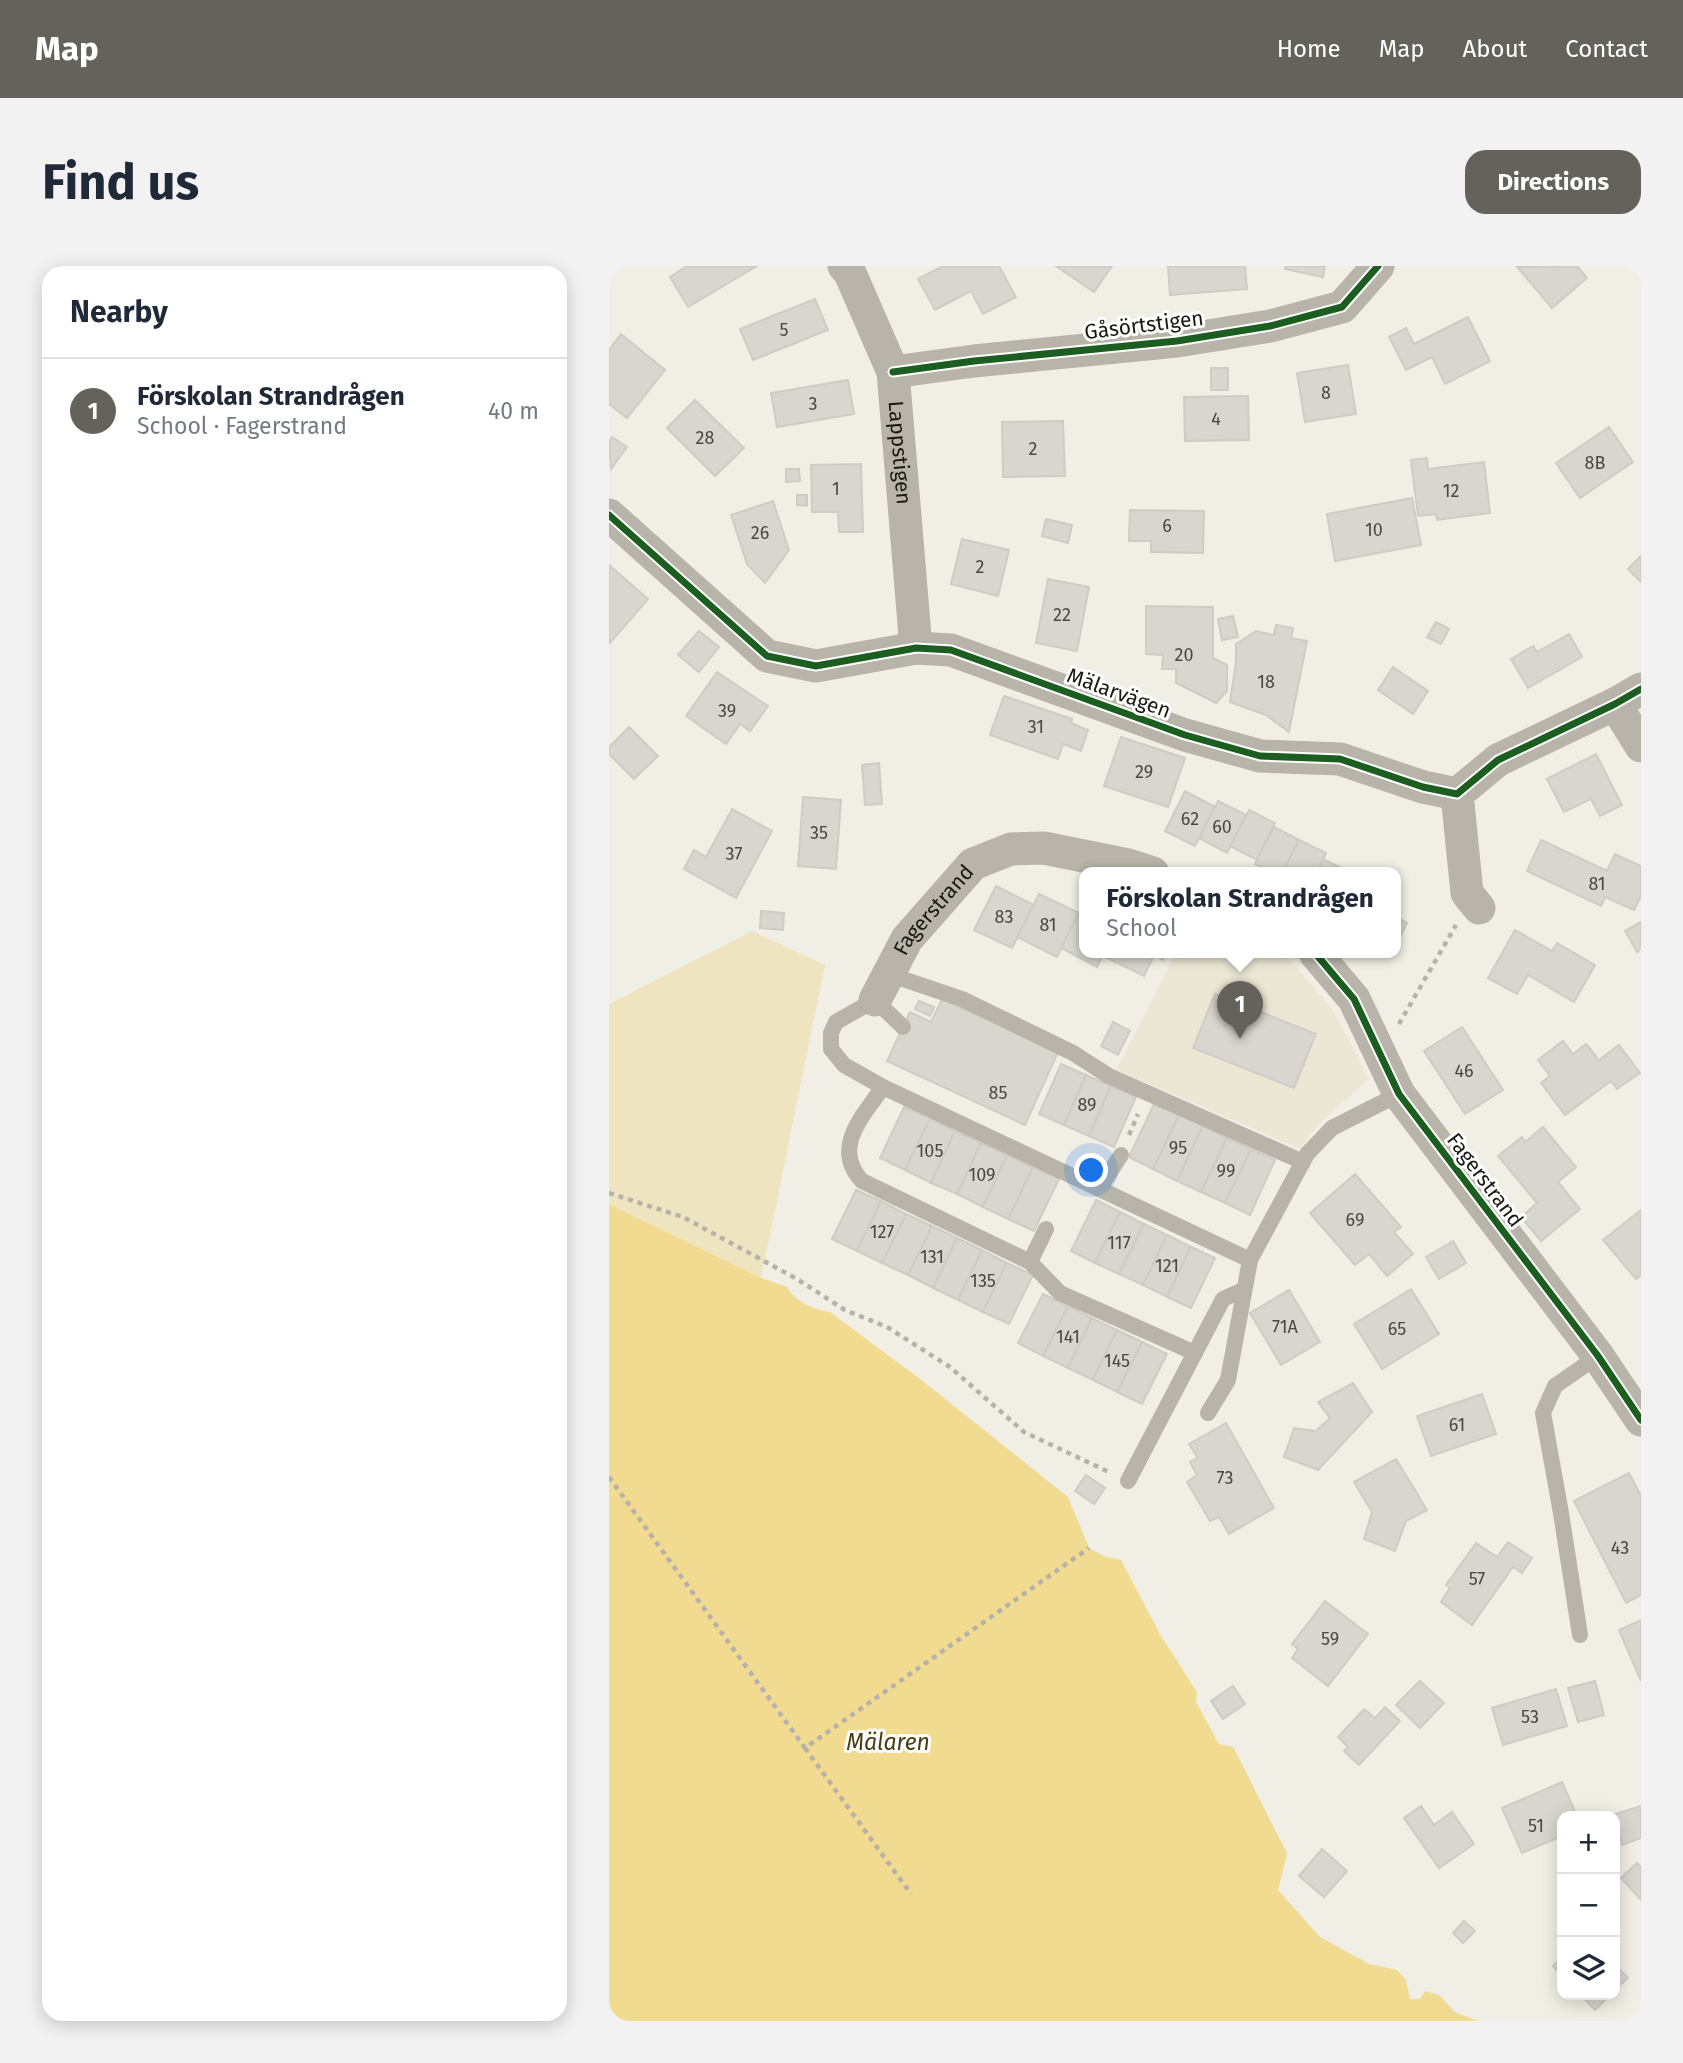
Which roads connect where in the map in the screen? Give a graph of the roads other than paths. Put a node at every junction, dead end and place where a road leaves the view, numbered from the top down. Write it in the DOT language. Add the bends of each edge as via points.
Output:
graph roads {
  1 [pos="844,266"];
  2 [pos="1378,266"];
  3 [pos="893,372"];
  4 [pos="609,515"];
  5 [pos="916,648"];
  6 [pos="1628,696"];
  7 [pos="1641,746"];
  8 [pos="1457,794"];
  9 [pos="1134,867"];
  10 [pos="1467,917"];
  11 [pos="1319,958"];
  12 [pos="882,987"];
  13 [pos="903,1027"];
  14 [pos="883,1087"];
  15 [pos="1399,1094"];
  16 [pos="1121,1155"];
  17 [pos="1303,1162"];
  18 [pos="1099,1189"];
  19 [pos="1046,1229"];
  20 [pos="1250,1259"];
  21 [pos="1030,1262"];
  22 [pos="1244,1290"];
  23 [pos="1195,1353"];
  24 [pos="1598,1356"];
  25 [pos="1208,1413"];
  26 [pos="1641,1420"];
  27 [pos="1128,1480"];
  28 [pos="1580,1635"];
  1 -- 3 [label="street, Lappstigen"];
  2 -- 3 [label="street, Gåsörtstigen" via="1342,307 1270,326 1177,341"];
  3 -- 5 [label="street, Lappstigen"];
  4 -- 5 [label="street, Mälarvägen" via="767,656 816,666"];
  5 -- 8 [label="street, Mälarvägen" via="951,650 1185,735 1260,756 1340,759"];
  6 -- 7 [label="street"];
  6 -- 8 [label="street" via="1498,760"];
  8 -- 10 [label="street"];
  9 -- 12 [label="street, Fagerstrand" via="1044,848 1011,849 973,864 907,939"];
  11 -- 15 [label="street, Fagerstrand" via="1354,999"];
  12 -- 13 [label="lane"];
  12 -- 14 [label="lane" via="836,1022 831,1049 843,1065"];
  12 -- 17 [label="lane, Fagerstrand" via="962,999 1073,1053 1109,1076"];
  14 -- 18 [label="lane"];
  14 -- 21 [label="lane" via="852,1133 847,1154 852,1171 862,1181"];
  15 -- 17 [label="lane" via="1332,1128"];
  15 -- 24 [label="street, Fagerstrand"];
  16 -- 18 [label="lane"];
  17 -- 20 [label="lane"];
  18 -- 20 [label="lane"];
  19 -- 21 [label="lane"];
  20 -- 22 [label="lane"];
  21 -- 23 [label="lane" via="1061,1293"];
  22 -- 23 [label="lane" via="1223,1299"];
  22 -- 25 [label="lane" via="1228,1380"];
  23 -- 27 [label="lane"];
  24 -- 26 [label="street, Fagerstrand"];
  24 -- 28 [label="lane" via="1555,1386 1543,1413"];
}
